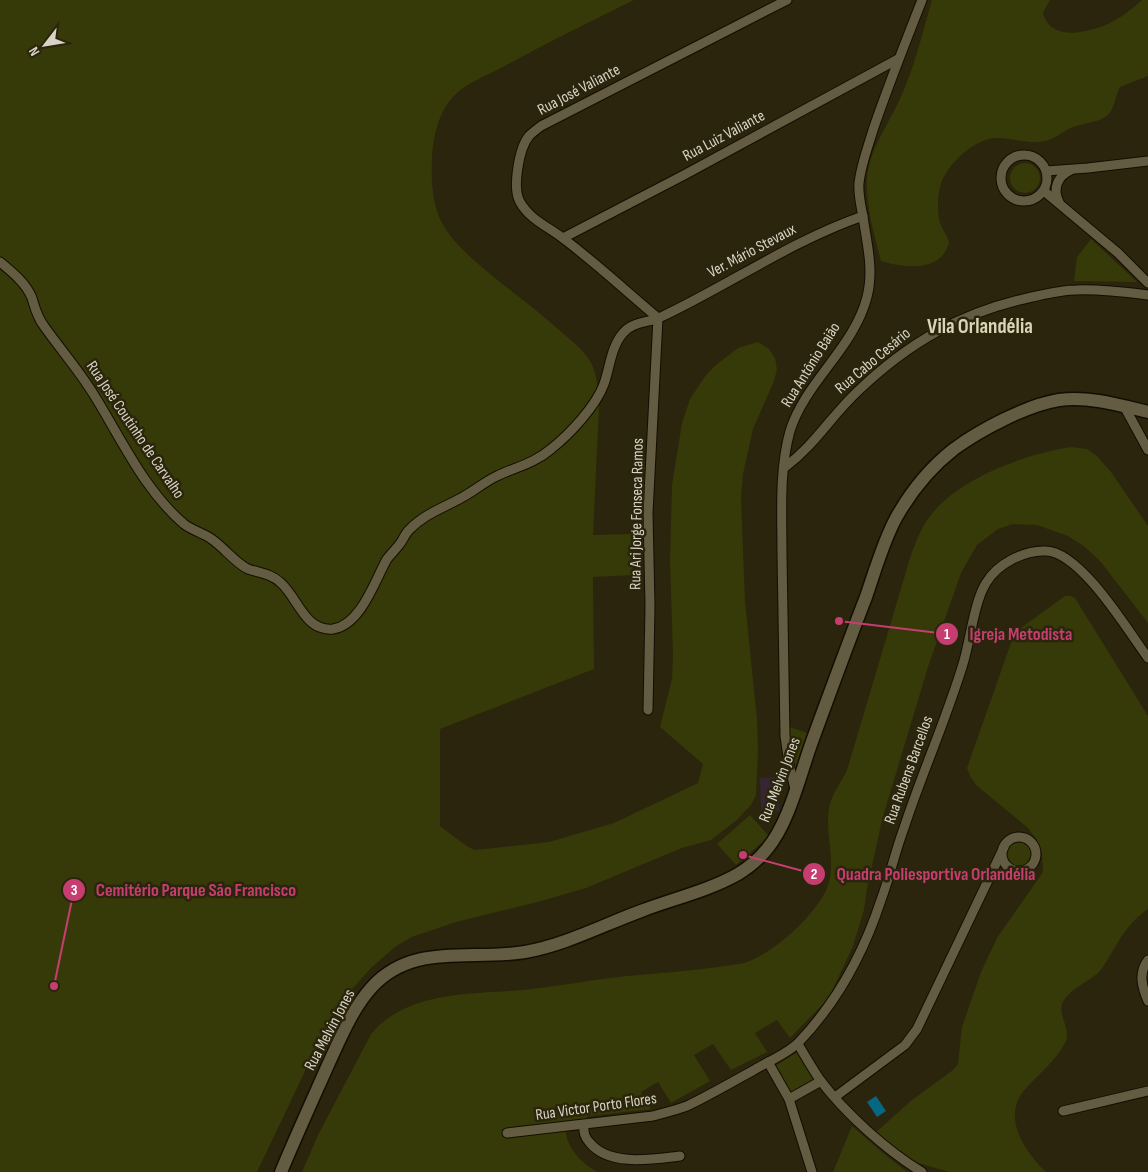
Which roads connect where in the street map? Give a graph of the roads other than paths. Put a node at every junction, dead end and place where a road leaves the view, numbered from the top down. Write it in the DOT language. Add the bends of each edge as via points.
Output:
graph roads {
  1 [pos="786,0"];
  2 [pos="922,0"];
  3 [pos="898,59"];
  4 [pos="1148,160"];
  5 [pos="1072,169"];
  6 [pos="1046,171"];
  7 [pos="1044,191"];
  8 [pos="1062,206"];
  9 [pos="862,216"];
  10 [pos="563,238"];
  11 [pos="0,262"];
  12 [pos="1148,283"];
  13 [pos="1148,295"];
  14 [pos="658,318"];
  15 [pos="610,358"];
  16 [pos="1124,406"];
  17 [pos="1148,412"];
  18 [pos="1148,450"];
  19 [pos="784,467"];
  20 [pos="1148,658"];
  21 [pos="648,710"];
  22 [pos="795,789"];
  23 [pos="1004,847"];
  24 [pos="1148,960"];
  25 [pos="1148,1001"];
  26 [pos="798,1044"];
  27 [pos="768,1062"];
  28 [pos="821,1080"];
  29 [pos="1148,1092"];
  30 [pos="835,1097"];
  31 [pos="789,1099"];
  32 [pos="687,1105"];
  33 [pos="1063,1110"];
  34 [pos="584,1126"];
  35 [pos="507,1133"];
  36 [pos="680,1156"];
  37 [pos="281,1172"];
  38 [pos="812,1172"];
  39 [pos="922,1172"];
  1 -- 10 [label="street, Rua José Valiante" via="541,126 530,135 522,148 519,164 519,200 536,220"];
  2 -- 3 [label="street, Rua Antônio Baião"];
  3 -- 9 [label="street, Rua Antônio Baião" via="861,169 859,196"];
  3 -- 10 [label="street, Rua Luiz Valiante"];
  4 -- 5 [label="street"];
  5 -- 6 [label="street"];
  5 -- 8 [label="street" via="1063,174 1056,185 1056,196"];
  6 -- 7 [label="street"];
  6 -- 7 [label="street" via="1037,159 1022,155 1008,162 1001,176 1004,191 1016,200 1032,200"];
  7 -- 8 [label="street"];
  8 -- 12 [label="street"];
  9 -- 14 [label="street, Ver. Mário Stevaux" via="829,228"];
  9 -- 19 [label="street, Rua Antônio Baião" via="871,276 866,299 846,340 796,417 790,431"];
  10 -- 14 [label="street, Rua José Valiante"];
  11 -- 15 [label="street, Rua José Coutinho de Carvalho" via="26,287 44,327 89,387 162,502 186,526 211,539 245,567 280,582 309,621 327,629 342,626 352,619 388,558 417,524 440,507 494,477 532,462 552,449 597,400"];
  13 -- 19 [label="street, Rua Cabo Cesário" via="1112,290 1075,290 1013,301 949,324 926,336 880,371 841,408 800,456"];
  14 -- 15 [label="street, Ver. Mário Stevaux" via="626,330"];
  14 -- 21 [label="street, Rua Ari Jorge Fonseca Ramos" via="648,513"];
  16 -- 17 [label="street, Rua Melvin Jones"];
  16 -- 18 [label="street"];
  16 -- 22 [label="street, Rua Melvin Jones" via="1076,399 1028,409 1004,419 954,449 920,483 895,520"];
  19 -- 22 [label="street, Rua Antônio Baião" via="785,736"];
  20 -- 26 [label="street, Rua Rubens Barcellos" via="1092,581 1063,556 1045,550 1029,552 993,574 980,596 963,665 868,934 837,993"];
  22 -- 37 [label="street, Rua Melvin Jones" via="779,830 766,850 740,873 528,952 416,959 386,975 358,1005"];
  23 -- 30 [label="street" via="917,1029 893,1055"];
  24 -- 25 [label="street" via="1142,968 1142,978"];
  26 -- 27 [label="street, Rua Rubens Barcellos"];
  26 -- 28 [label="street"];
  27 -- 31 [label="street"];
  27 -- 32 [label="street, Rua Rubens Barcellos"];
  28 -- 30 [label="street"];
  28 -- 31 [label="street"];
  29 -- 33 [label="street"];
  30 -- 39 [label="street" via="884,1145"];
  31 -- 38 [label="street"];
  32 -- 34 [label="street, Rua Victor Porto Flores" via="653,1116"];
  34 -- 35 [label="street, Rua Victor Porto Flores"];
  34 -- 36 [label="street" via="584,1133 594,1148 612,1156 628,1159"];
}
